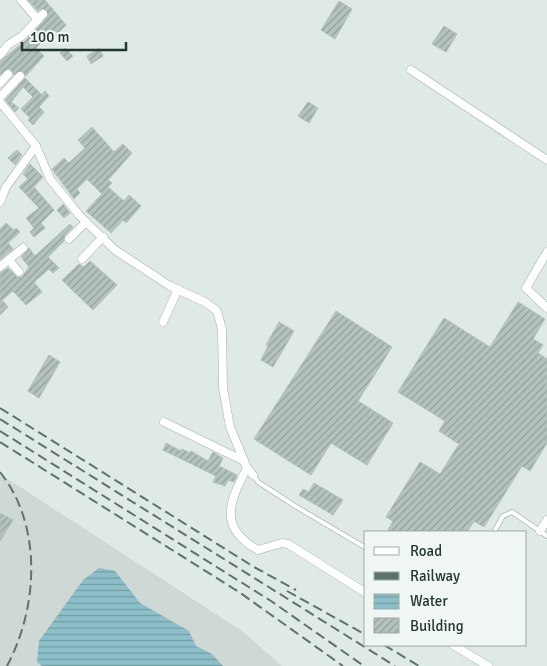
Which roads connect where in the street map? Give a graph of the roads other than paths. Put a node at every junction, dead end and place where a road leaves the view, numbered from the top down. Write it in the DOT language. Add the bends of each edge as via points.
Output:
graph roads {
  1 [pos="21,0"];
  2 [pos="0,55"];
  3 [pos="411,70"];
  4 [pos="8,74"];
  5 [pos="20,76"];
  6 [pos="0,83"];
  7 [pos="0,97"];
  8 [pos="0,102"];
  9 [pos="36,146"];
  10 [pos="547,160"];
  11 [pos="0,202"];
  12 [pos="86,222"];
  13 [pos="103,238"];
  14 [pos="69,239"];
  15 [pos="23,248"];
  16 [pos="547,252"];
  17 [pos="82,259"];
  18 [pos="10,260"];
  19 [pos="0,267"];
  20 [pos="19,272"];
  21 [pos="178,289"];
  22 [pos="547,308"];
  23 [pos="163,322"];
  24 [pos="164,422"];
  25 [pos="246,464"];
  26 [pos="253,475"];
  27 [pos="547,520"];
  28 [pos="495,531"];
  29 [pos="540,531"];
  30 [pos="547,536"];
  31 [pos="364,547"];
  32 [pos="364,592"];
  33 [pos="455,646"];
  34 [pos="488,666"];
  1 -- 2 [label="street" via="41,17"];
  3 -- 10 [label="street"];
  4 -- 6 [label="street"];
  5 -- 7 [label="street"];
  8 -- 9 [label="street"];
  9 -- 11 [label="street" via="6,187"];
  9 -- 12 [label="street" via="50,179"];
  12 -- 13 [label="street"];
  12 -- 14 [label="street"];
  13 -- 17 [label="street"];
  13 -- 21 [label="street" via="115,250"];
  15 -- 18 [label="street"];
  16 -- 22 [label="street" via="526,288"];
  18 -- 19 [label="street"];
  18 -- 20 [label="street"];
  21 -- 23 [label="street"];
  21 -- 25 [label="street" via="217,311 222,329 223,388 230,427"];
  24 -- 25 [label="street"];
  25 -- 26 [label="street"];
  25 -- 32 [label="street" via="232,500 232,526 238,537 258,550 288,544"];
  26 -- 31 [label="lane" via="258,482"];
  27 -- 29 [label="street"];
  28 -- 29 [label="lane" via="503,516 512,512"];
  29 -- 30 [label="lane"];
  33 -- 34 [label="street"];
}
